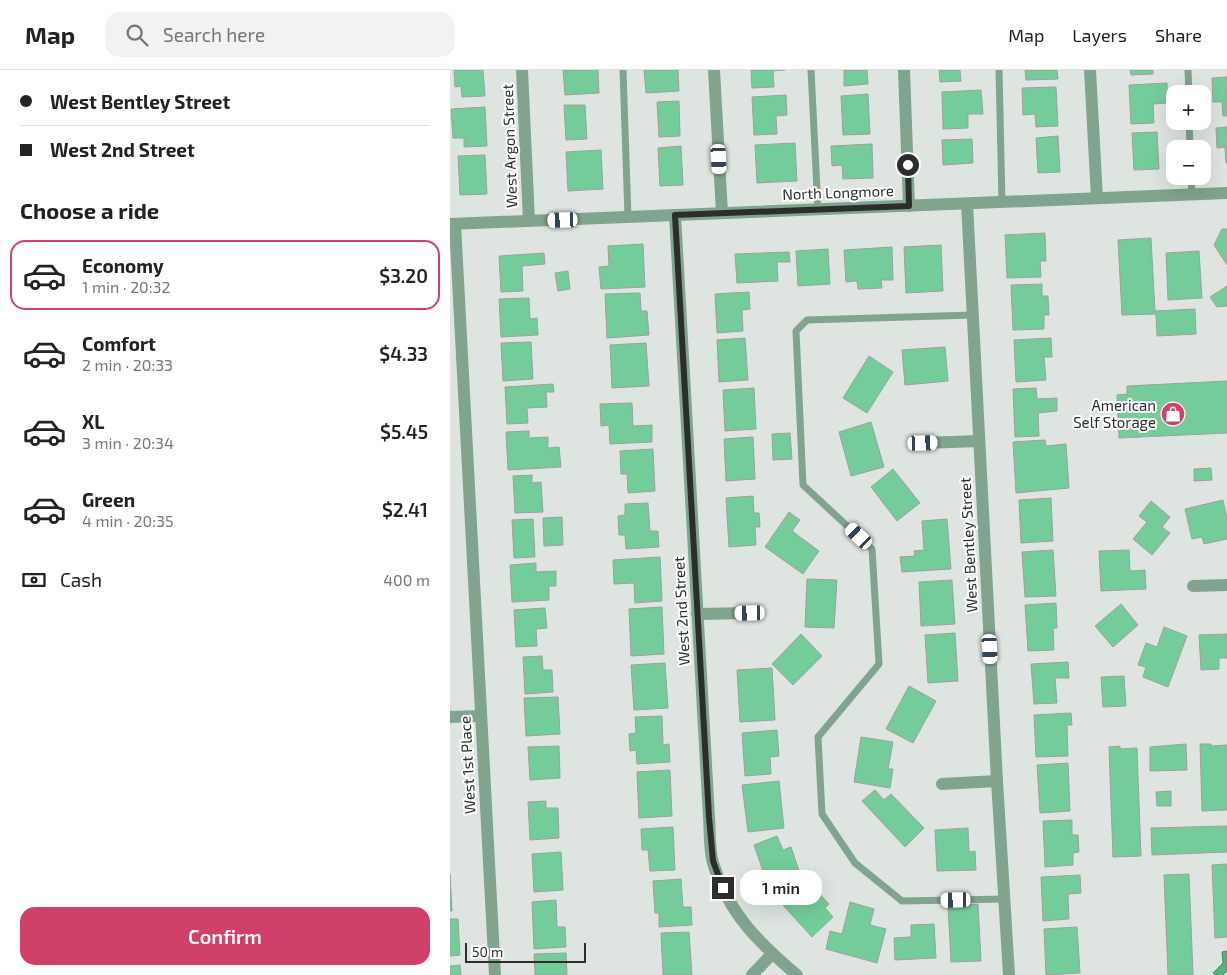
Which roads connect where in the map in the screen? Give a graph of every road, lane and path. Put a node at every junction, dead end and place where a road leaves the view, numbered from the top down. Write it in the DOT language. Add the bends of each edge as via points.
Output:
graph roads {
  1 [pos="522,70"];
  2 [pos="623,70"];
  3 [pos="714,70"];
  4 [pos="811,70"];
  5 [pos="904,70"];
  6 [pos="999,70"];
  7 [pos="1090,70"];
  8 [pos="1188,70"];
  9 [pos="1188,85"];
  10 [pos="1192,185"];
  11 [pos="1227,193"];
  12 [pos="1192,194"];
  13 [pos="1097,198"];
  14 [pos="1002,202"];
  15 [pos="967,204"];
  16 [pos="909,206"];
  17 [pos="818,210"];
  18 [pos="722,214"];
  19 [pos="675,215"];
  20 [pos="628,217"];
  21 [pos="529,221"];
  22 [pos="452,224"];
  23 [pos="973,315"];
  24 [pos="979,441"];
  25 [pos="923,443"];
  26 [pos="1227,585"];
  27 [pos="1193,586"];
  28 [pos="750,613"];
  29 [pos="697,614"];
  30 [pos="480,716"];
  31 [pos="450,717"];
  32 [pos="997,782"];
  33 [pos="942,784"];
  34 [pos="1005,899"];
  35 [pos="772,954"];
  36 [pos="495,975"];
  37 [pos="752,975"];
  38 [pos="797,975"];
  39 [pos="1009,975"];
  1 -- 21 [label="street, West Argon Street"];
  2 -- 20 [label="lane"];
  3 -- 18 [label="street"];
  4 -- 17 [label="lane"];
  5 -- 16 [label="street"];
  6 -- 14 [label="lane"];
  7 -- 13 [label="street"];
  8 -- 9 [label="lane"];
  10 -- 12 [label="lane"];
  11 -- 12 [label="street, North Longmore"];
  12 -- 13 [label="street, North Longmore"];
  13 -- 14 [label="street, North Longmore"];
  14 -- 15 [label="street, North Longmore"];
  15 -- 16 [label="street, North Longmore"];
  15 -- 23 [label="street, West Bentley Street"];
  16 -- 17 [label="street, North Longmore"];
  17 -- 18 [label="street, North Longmore"];
  18 -- 19 [label="street, North Longmore"];
  19 -- 20 [label="street, North Longmore"];
  19 -- 29 [label="street, West 2nd Street"];
  20 -- 21 [label="street, North Longmore"];
  21 -- 22 [label="street, North Longmore"];
  22 -- 30 [label="street, West 1st Place"];
  23 -- 24 [label="street, West Bentley Street"];
  23 -- 34 [label="lane" via="807,320 796,331 803,485 872,549 879,664 818,737 822,814 855,863 902,901"];
  24 -- 25 [label="street"];
  24 -- 32 [label="street, West Bentley Street"];
  26 -- 27 [label="street"];
  28 -- 29 [label="street"];
  29 -- 35 [label="street, West 2nd Street" via="713,861 728,901 745,926"];
  30 -- 31 [label="street"];
  30 -- 36 [label="street, West 1st Place"];
  32 -- 33 [label="street"];
  32 -- 34 [label="street, West Bentley Street"];
  34 -- 39 [label="street, West Bentley Street"];
  35 -- 37 [label="street"];
  35 -- 38 [label="street, West 2nd Street"];
}
